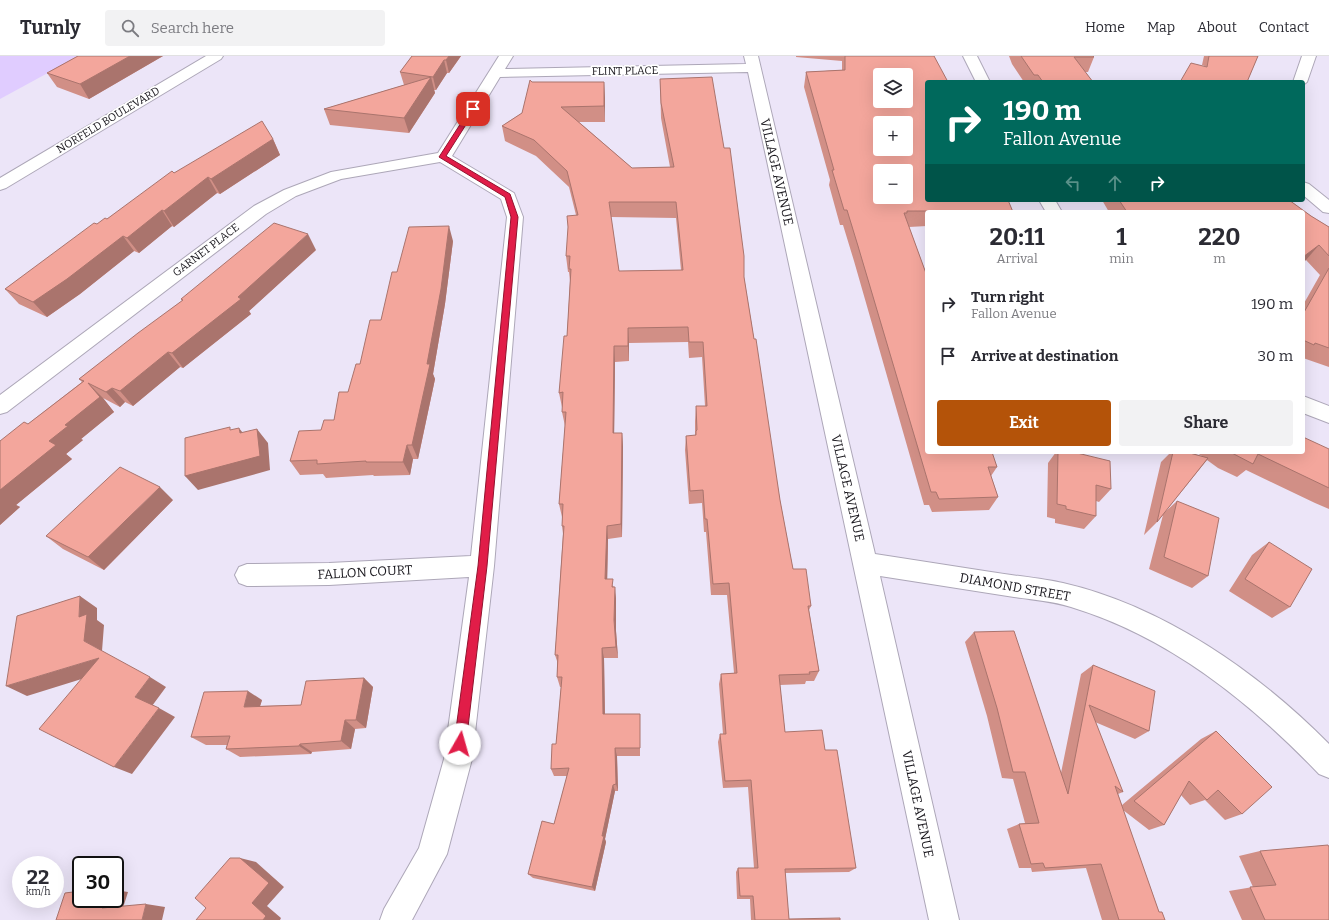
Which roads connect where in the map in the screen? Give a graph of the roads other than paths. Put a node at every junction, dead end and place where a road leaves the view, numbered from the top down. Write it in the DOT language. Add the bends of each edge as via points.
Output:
graph roads {
  1 [pos="216,56"];
  2 [pos="970,56"];
  3 [pos="1309,56"];
  4 [pos="752,62"];
  5 [pos="501,64"];
  6 [pos="983,80"];
  7 [pos="1301,80"];
  8 [pos="443,157"];
  9 [pos="0,185"];
  10 [pos="1305,189"];
  11 [pos="1329,208"];
  12 [pos="1305,405"];
  13 [pos="0,406"];
  14 [pos="1329,415"];
  15 [pos="865,563"];
  16 [pos="482,566"];
  17 [pos="247,575"];
  18 [pos="1329,764"];
  19 [pos="395,920"];
  20 [pos="944,920"];
  1 -- 9 [label="street, NORFELD BOULEVARD"];
  2 -- 6 [label="street"];
  3 -- 7 [label="street"];
  4 -- 5 [label="street, FLINT PLACE"];
  4 -- 15 [label="street, VILLAGE AVENUE"];
  5 -- 8 [label="street"];
  8 -- 13 [label="street, GARNET PLACE" via="337,175 290,193 260,210"];
  8 -- 16 [label="street" via="508,196 515,217"];
  10 -- 11 [label="street"];
  12 -- 14 [label="street"];
  15 -- 18 [label="street, DIAMOND STREET" via="1071,596 1137,620 1176,639 1244,684 1305,738"];
  15 -- 20 [label="street, VILLAGE AVENUE"];
  16 -- 17 [label="street, FALLON COURT" via="329,574"];
  16 -- 19 [label="street" via="458,759 432,854"];
}
